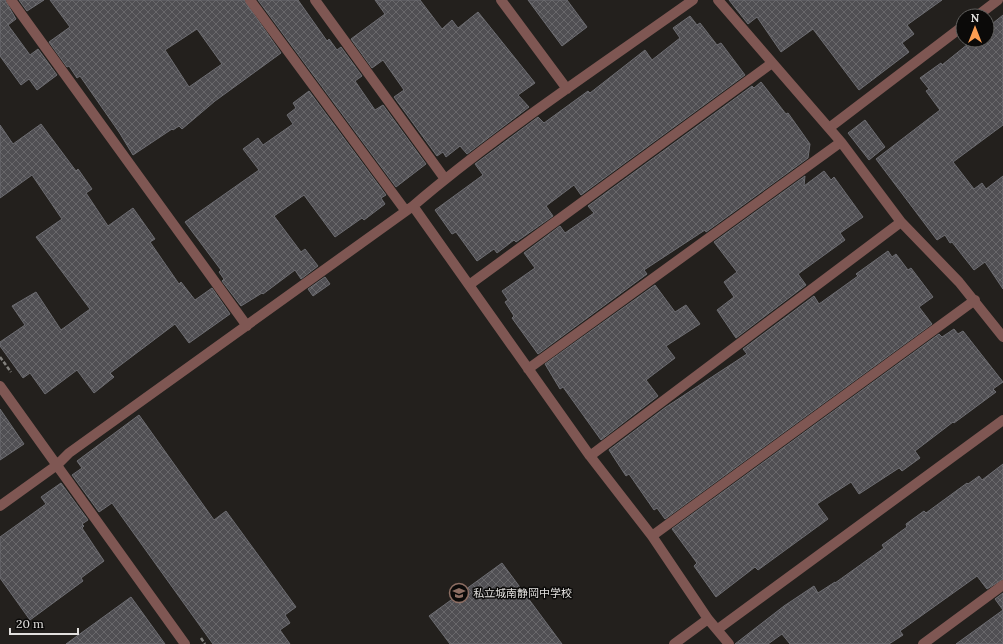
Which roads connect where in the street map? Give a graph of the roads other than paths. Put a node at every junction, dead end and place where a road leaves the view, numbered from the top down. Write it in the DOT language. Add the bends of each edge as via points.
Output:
graph roads {
  1 [pos="11,0"];
  2 [pos="250,0"];
  3 [pos="315,0"];
  4 [pos="501,0"];
  5 [pos="693,0"];
  6 [pos="718,0"];
  7 [pos="998,0"];
  8 [pos="988,8"];
  9 [pos="955,32"];
  10 [pos="772,63"];
  11 [pos="567,89"];
  12 [pos="829,128"];
  13 [pos="841,142"];
  14 [pos="445,179"];
  15 [pos="409,208"];
  16 [pos="901,222"];
  17 [pos="469,286"];
  18 [pos="975,300"];
  19 [pos="247,326"];
  20 [pos="1003,337"];
  21 [pos="528,369"];
  22 [pos="0,386"];
  23 [pos="1003,420"];
  24 [pos="590,456"];
  25 [pos="57,464"];
  26 [pos="0,506"];
  27 [pos="652,536"];
  28 [pos="1003,585"];
  29 [pos="708,619"];
  30 [pos="718,629"];
  31 [pos="186,644"];
  32 [pos="674,644"];
  33 [pos="729,644"];
  34 [pos="923,644"];
  1 -- 19 [label="street"];
  2 -- 15 [label="street"];
  3 -- 14 [label="street"];
  4 -- 11 [label="street"];
  5 -- 11 [label="street"];
  6 -- 10 [label="street"];
  7 -- 8 [label="street"];
  9 -- 12 [label="street"];
  10 -- 12 [label="street"];
  10 -- 17 [label="street"];
  11 -- 14 [label="street"];
  12 -- 13 [label="street"];
  13 -- 16 [label="street"];
  13 -- 21 [label="street"];
  14 -- 15 [label="street"];
  15 -- 17 [label="street"];
  15 -- 19 [label="street"];
  16 -- 18 [label="street"];
  16 -- 24 [label="street"];
  17 -- 21 [label="street"];
  18 -- 20 [label="street"];
  18 -- 27 [label="street"];
  19 -- 25 [label="street"];
  21 -- 24 [label="street"];
  22 -- 25 [label="street"];
  23 -- 30 [label="street"];
  24 -- 27 [label="street"];
  25 -- 26 [label="street"];
  25 -- 31 [label="street"];
  27 -- 29 [label="street"];
  28 -- 34 [label="street"];
  29 -- 30 [label="street"];
  29 -- 32 [label="street"];
  30 -- 33 [label="street"];
}
